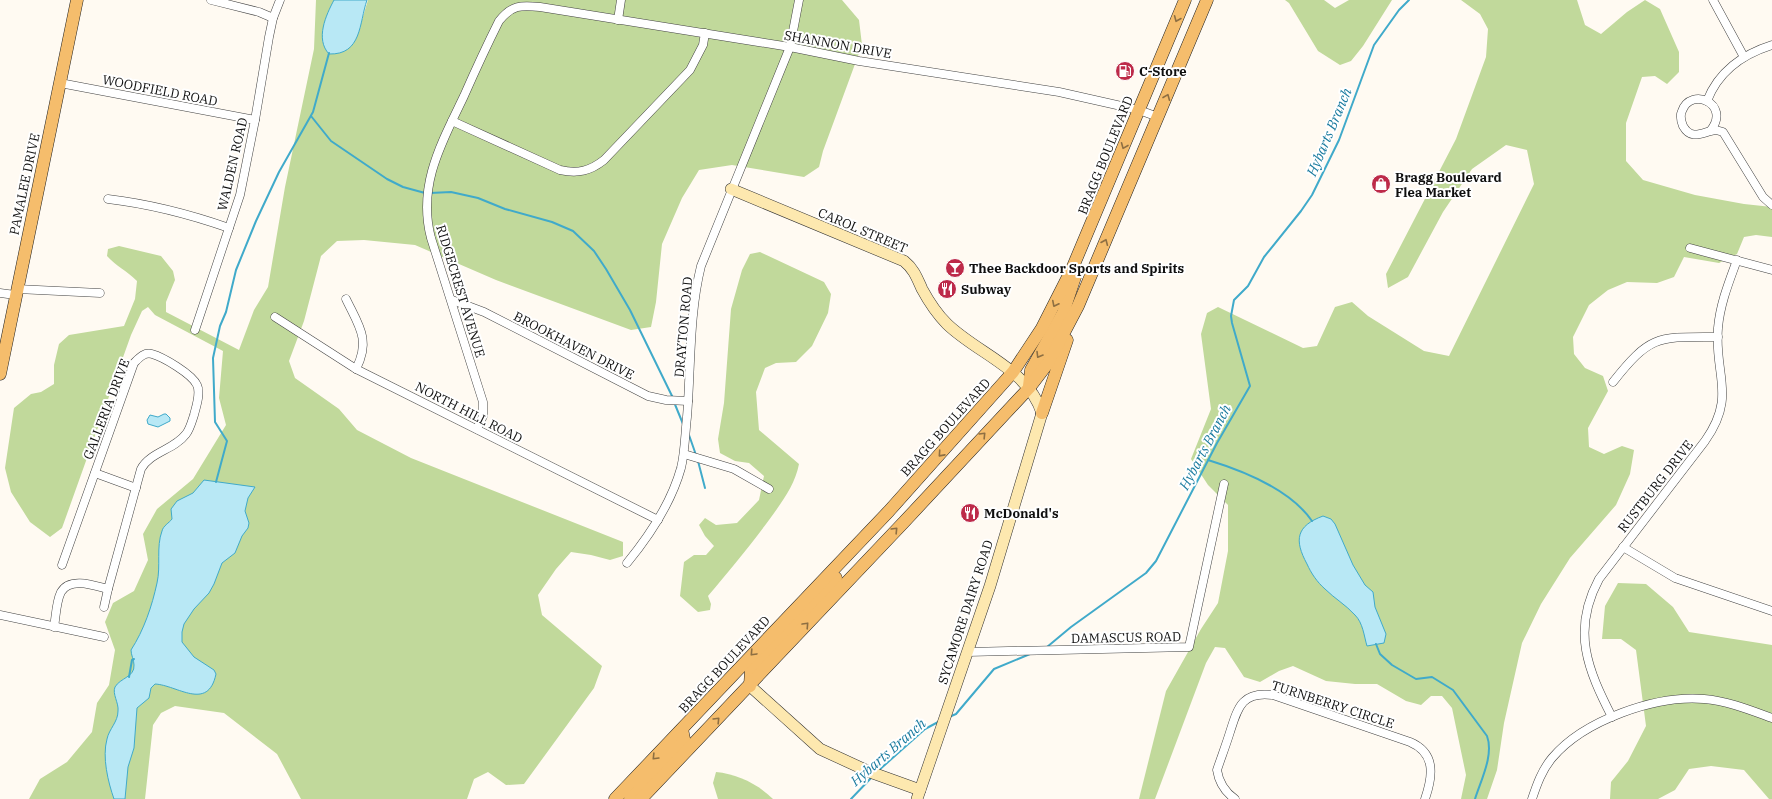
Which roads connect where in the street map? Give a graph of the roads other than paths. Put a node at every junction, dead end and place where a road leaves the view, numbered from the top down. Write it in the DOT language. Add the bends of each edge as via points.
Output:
graph roads {
  1 [pos="77,0"];
  2 [pos="211,0"];
  3 [pos="280,0"];
  4 [pos="621,0"];
  5 [pos="799,0"];
  6 [pos="1185,0"];
  7 [pos="1206,0"];
  8 [pos="1713,0"];
  9 [pos="512,8"];
  10 [pos="273,18"];
  11 [pos="618,20"];
  12 [pos="705,33"];
  13 [pos="1772,45"];
  14 [pos="790,47"];
  15 [pos="1744,58"];
  16 [pos="60,83"];
  17 [pos="1707,101"];
  18 [pos="1138,110"];
  19 [pos="1158,117"];
  20 [pos="255,120"];
  21 [pos="452,121"];
  22 [pos="1711,130"];
  23 [pos="731,189"];
  24 [pos="108,199"];
  25 [pos="1772,205"];
  26 [pos="229,228"];
  27 [pos="1090,229"];
  28 [pos="1690,248"];
  29 [pos="1737,260"];
  30 [pos="1772,270"];
  31 [pos="16,292"];
  32 [pos="0,293"];
  33 [pos="100,293"];
  34 [pos="346,299"];
  35 [pos="452,300"];
  36 [pos="1078,306"];
  37 [pos="275,317"];
  38 [pos="195,330"];
  39 [pos="1718,337"];
  40 [pos="356,369"];
  41 [pos="1013,372"];
  42 [pos="0,374"];
  43 [pos="1613,382"];
  44 [pos="1029,388"];
  45 [pos="688,401"];
  46 [pos="1042,413"];
  47 [pos="477,429"];
  48 [pos="684,454"];
  49 [pos="95,473"];
  50 [pos="1224,484"];
  51 [pos="136,488"];
  52 [pos="769,489"];
  53 [pos="658,520"];
  54 [pos="1623,548"];
  55 [pos="847,554"];
  56 [pos="627,563"];
  57 [pos="62,565"];
  58 [pos="108,589"];
  59 [pos="104,607"];
  60 [pos="1772,611"];
  61 [pos="0,615"];
  62 [pos="54,627"];
  63 [pos="104,637"];
  64 [pos="968,652"];
  65 [pos="750,686"];
  66 [pos="1612,717"];
  67 [pos="1772,718"];
  68 [pos="682,729"];
  69 [pos="919,794"];
  70 [pos="615,799"];
  71 [pos="630,799"];
  72 [pos="641,799"];
  73 [pos="1235,799"];
  74 [pos="1425,799"];
  75 [pos="1532,799"];
  1 -- 16 [label="main road, PAMALEE DRIVE"];
  2 -- 10 [label="street"];
  3 -- 10 [label="street, WALDEN ROAD"];
  4 -- 11 [label="street"];
  5 -- 14 [label="street, DRAYTON ROAD"];
  6 -- 18 [label="main road, BRAGG BOULEVARD, one-way"];
  19 -- 7 [label="main road, one-way"];
  8 -- 15 [label="street"];
  9 -- 11 [label="street, SHANNON DRIVE" via="540,7"];
  9 -- 21 [label="street, RIDGECREST AVENUE" via="499,21"];
  10 -- 20 [label="street, WALDEN ROAD"];
  11 -- 12 [label="street, SHANNON DRIVE"];
  12 -- 14 [label="street, SHANNON DRIVE"];
  12 -- 21 [label="street" via="703,45 690,70 604,160 588,170 560,170"];
  13 -- 15 [label="street"];
  14 -- 18 [label="street, SHANNON DRIVE" via="859,61 1059,92"];
  14 -- 23 [label="street, DRAYTON ROAD"];
  15 -- 17 [label="street" via="1725,73 1710,92"];
  16 -- 20 [label="street, WOODFIELD ROAD"];
  16 -- 31 [label="main road, PAMALEE DRIVE"];
  17 -- 22 [label="street" via="1717,113"];
  17 -- 22 [label="street" via="1700,99 1689,102 1682,110 1681,121 1684,127 1694,134 1700,135"];
  18 -- 19 [label="street, SHANNON DRIVE"];
  18 -- 27 [label="main road, BRAGG BOULEVARD, one-way"];
  36 -- 19 [label="main road, one-way"];
  20 -- 26 [label="street, WALDEN ROAD" via="244,176"];
  21 -- 35 [label="street, RIDGECREST AVENUE" via="434,164 426,201 431,238"];
  22 -- 25 [label="street" via="1723,132 1763,197"];
  23 -- 41 [label="street, CAROL STREET" via="904,262 914,271 929,301 946,324"];
  23 -- 45 [label="street, DRAYTON ROAD" via="707,248 698,280"];
  24 -- 26 [label="street" via="170,210"];
  26 -- 38 [label="street, WALDEN ROAD"];
  27 -- 41 [label="main road, BRAGG BOULEVARD, one-way" via="1042,328"];
  27 -- 44 [label="main road, one-way" via="1064,313 1036,358 1031,370"];
  28 -- 29 [label="street"];
  29 -- 30 [label="street"];
  29 -- 39 [label="street, RUSTBURG DRIVE" via="1720,310"];
  31 -- 32 [label="street"];
  31 -- 33 [label="street"];
  31 -- 42 [label="main road, PAMALEE DRIVE"];
  34 -- 40 [label="street" via="364,336 363,350"];
  35 -- 45 [label="street, BROOKHAVEN DRIVE" via="484,312 648,396"];
  35 -- 47 [label="street, RIDGECREST AVENUE" via="484,407"];
  36 -- 44 [label="main road" via="1048,363"];
  36 -- 46 [label="main road"];
  37 -- 40 [label="street, NORTH HILL ROAD"];
  39 -- 43 [label="street" via="1670,337 1652,343 1636,354"];
  39 -- 54 [label="street, RUSTBURG DRIVE" via="1723,398 1715,425"];
  40 -- 47 [label="street, NORTH HILL ROAD"];
  41 -- 44 [label="street"];
  41 -- 55 [label="main road, BRAGG BOULEVARD, one-way"];
  44 -- 46 [label="street" via="1039,402"];
  65 -- 44 [label="main road, one-way"];
  45 -- 48 [label="street, DRAYTON ROAD"];
  46 -- 64 [label="street, SYCAMORE DAIRY ROAD"];
  47 -- 53 [label="street, NORTH HILL ROAD"];
  48 -- 52 [label="street" via="734,468"];
  48 -- 53 [label="street, DRAYTON ROAD" via="675,486"];
  49 -- 51 [label="street"];
  49 -- 51 [label="street, GALLERIA DRIVE" via="134,363 140,356 151,354 188,374 197,384 198,398 187,433 144,464"];
  49 -- 57 [label="street, GALLERIA DRIVE"];
  50 -- 64 [label="street, DAMASCUS ROAD" via="1189,647"];
  51 -- 58 [label="street, GALLERIA DRIVE"];
  53 -- 56 [label="street, DRAYTON ROAD"];
  54 -- 60 [label="street" via="1675,578"];
  54 -- 66 [label="street, RUSTBURG DRIVE" via="1594,587 1585,624 1585,647 1590,670"];
  55 -- 65 [label="main road" via="843,570 751,669"];
  55 -- 68 [label="main road, BRAGG BOULEVARD, one-way"];
  58 -- 59 [label="street, GALLERIA DRIVE"];
  58 -- 62 [label="street" via="83,583 67,587 61,592"];
  61 -- 62 [label="street"];
  62 -- 63 [label="street"];
  64 -- 69 [label="street, SYCAMORE DAIRY ROAD"];
  65 -- 69 [label="street" via="820,749"];
  72 -- 65 [label="main road, one-way"];
  66 -- 67 [label="street" via="1665,701 1693,698 1725,702"];
  66 -- 75 [label="street" via="1581,733 1562,747 1545,769"];
  68 -- 70 [label="main road, BRAGG BOULEVARD, one-way"];
  68 -- 71 [label="main road" via="684,739 680,746"];
  73 -- 74 [label="street, TURNBERRY CIRCLE" via="1223,788 1217,770 1239,706 1250,697 1263,694 1273,695 1418,746 1431,765 1431,779"];
}
